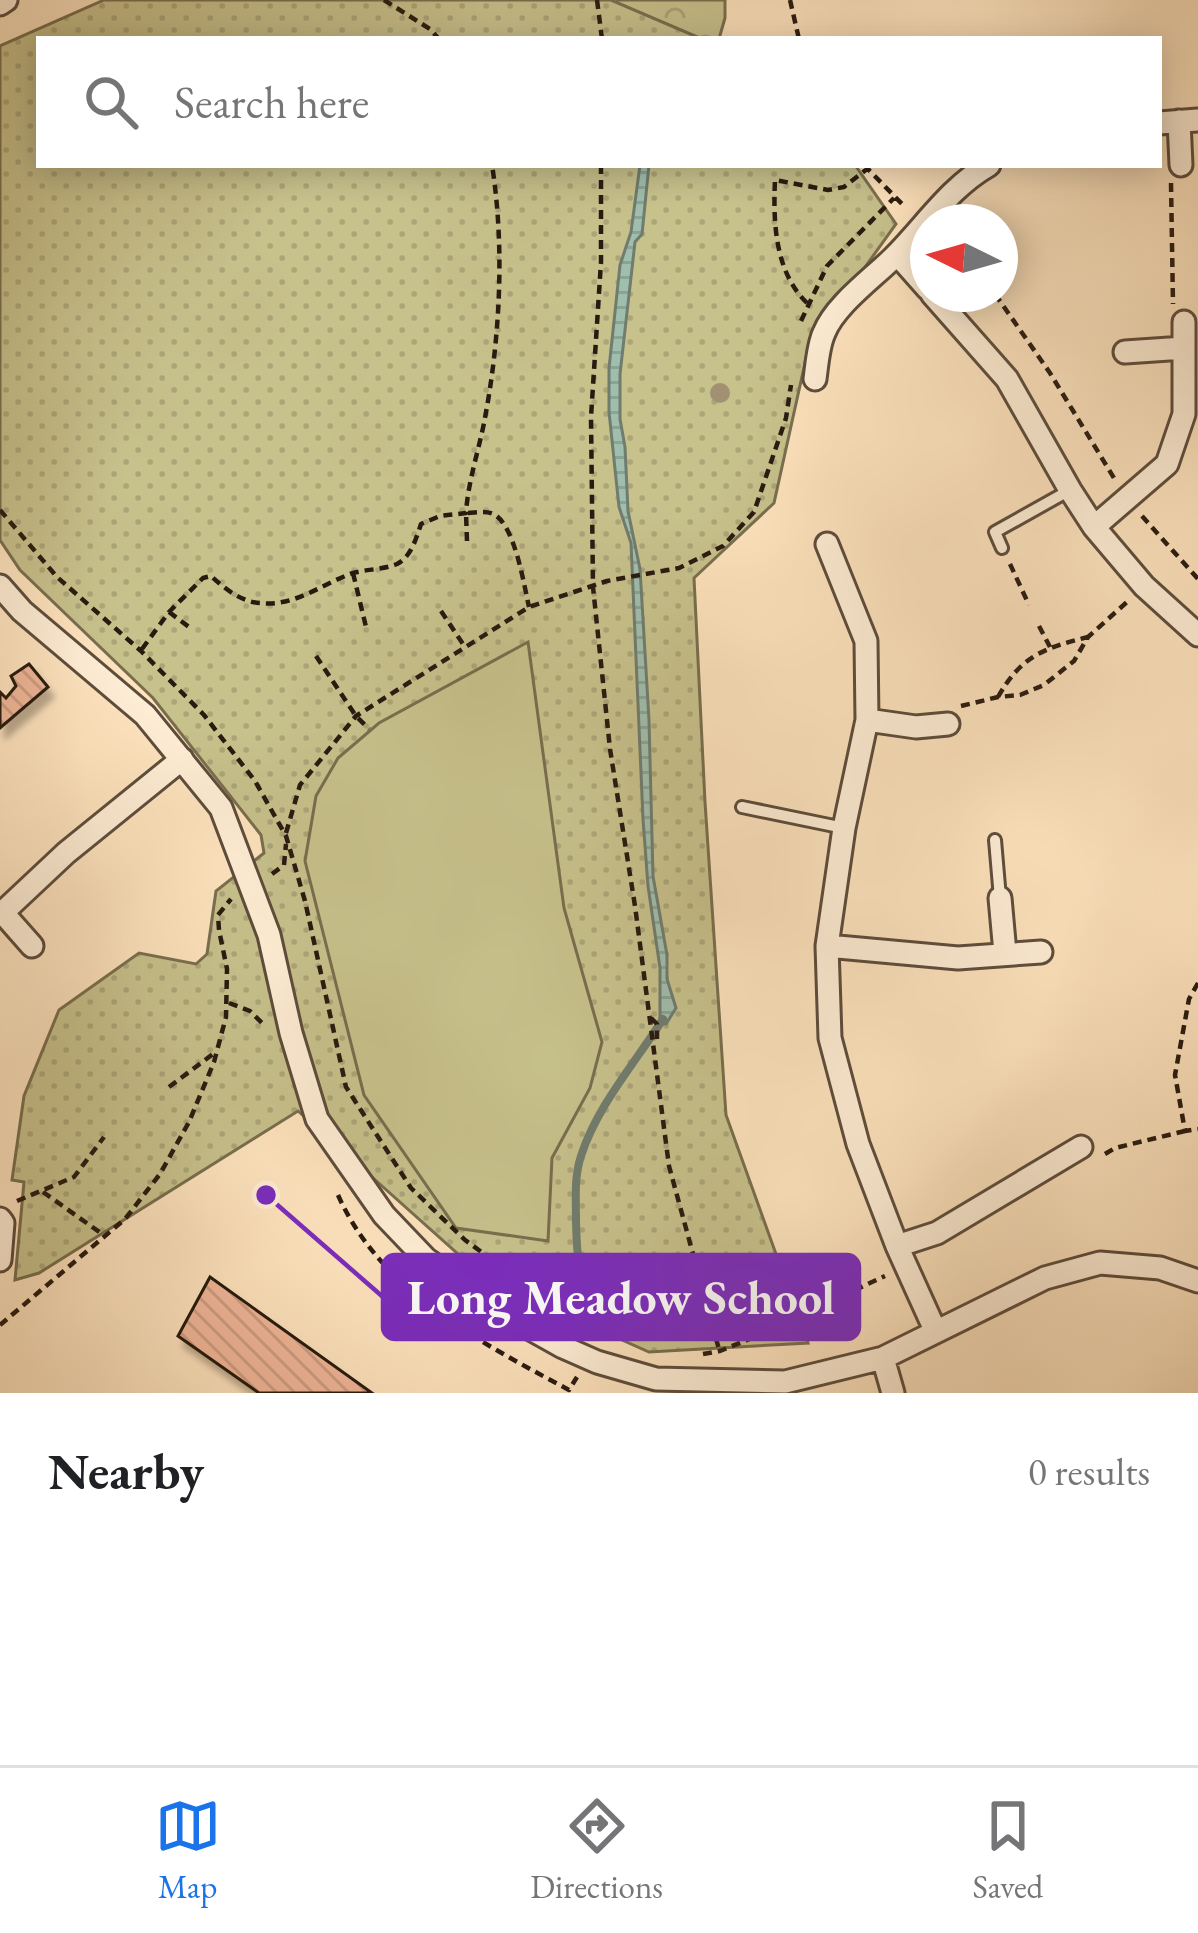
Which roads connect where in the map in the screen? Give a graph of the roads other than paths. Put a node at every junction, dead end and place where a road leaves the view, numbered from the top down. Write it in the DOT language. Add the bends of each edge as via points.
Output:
graph roads {
  1 [pos="1179,121"];
  2 [pos="1181,165"];
  3 [pos="984,168"];
  4 [pos="897,254"];
  5 [pos="910,269"];
  6 [pos="948,312"];
  7 [pos="1184,322"];
  8 [pos="1184,348"];
  9 [pos="1125,352"];
  10 [pos="804,378"];
  11 [pos="1070,490"];
  12 [pos="1094,527"];
  13 [pos="827,544"];
  14 [pos="1002,548"];
  15 [pos="0,586"];
  16 [pos="1198,634"];
  17 [pos="867,720"];
  18 [pos="948,724"];
  19 [pos="182,759"];
  20 [pos="742,807"];
  21 [pos="844,828"];
  22 [pos="995,840"];
  23 [pos="1000,898"];
  24 [pos="1,914"];
  25 [pos="32,946"];
  26 [pos="827,946"];
  27 [pos="1042,952"];
  28 [pos="1005,953"];
  29 [pos="1091,1152"];
  30 [pos="0,1219"];
  31 [pos="902,1256"];
  32 [pos="0,1260"];
  33 [pos="1198,1281"];
  34 [pos="935,1330"];
  35 [pos="883,1358"];
  36 [pos="893,1393"];
  1 -- 2 [label="street"];
  3 -- 4 [label="street"];
  4 -- 5 [label="street"];
  4 -- 10 [label="street" via="824,332"];
  6 -- 11 [label="street" via="1007,379"];
  7 -- 8 [label="street"];
  8 -- 9 [label="street"];
  8 -- 12 [label="street" via="1184,414 1167,464"];
  11 -- 12 [label="street"];
  11 -- 14 [label="lane" via="995,532"];
  12 -- 16 [label="street"];
  13 -- 17 [label="street" via="866,641"];
  15 -- 19 [label="street" via="145,715"];
  17 -- 18 [label="street"];
  17 -- 21 [label="street"];
  19 -- 24 [label="street"];
  19 -- 35 [label="street" via="221,808 252,888 316,1119 426,1259 563,1347 656,1379 785,1382"];
  20 -- 21 [label="lane"];
  21 -- 26 [label="street"];
  22 -- 23 [label="lane"];
  23 -- 28 [label="street"];
  24 -- 25 [label="street"];
  26 -- 28 [label="street" via="958,958"];
  26 -- 31 [label="street" via="830,1037 858,1144"];
  27 -- 28 [label="street"];
  29 -- 31 [label="street"];
  30 -- 32 [label="street"];
  31 -- 34 [label="street"];
  33 -- 34 [label="street" via="1100,1263 1046,1278"];
  34 -- 35 [label="street"];
  35 -- 36 [label="street"];
}
